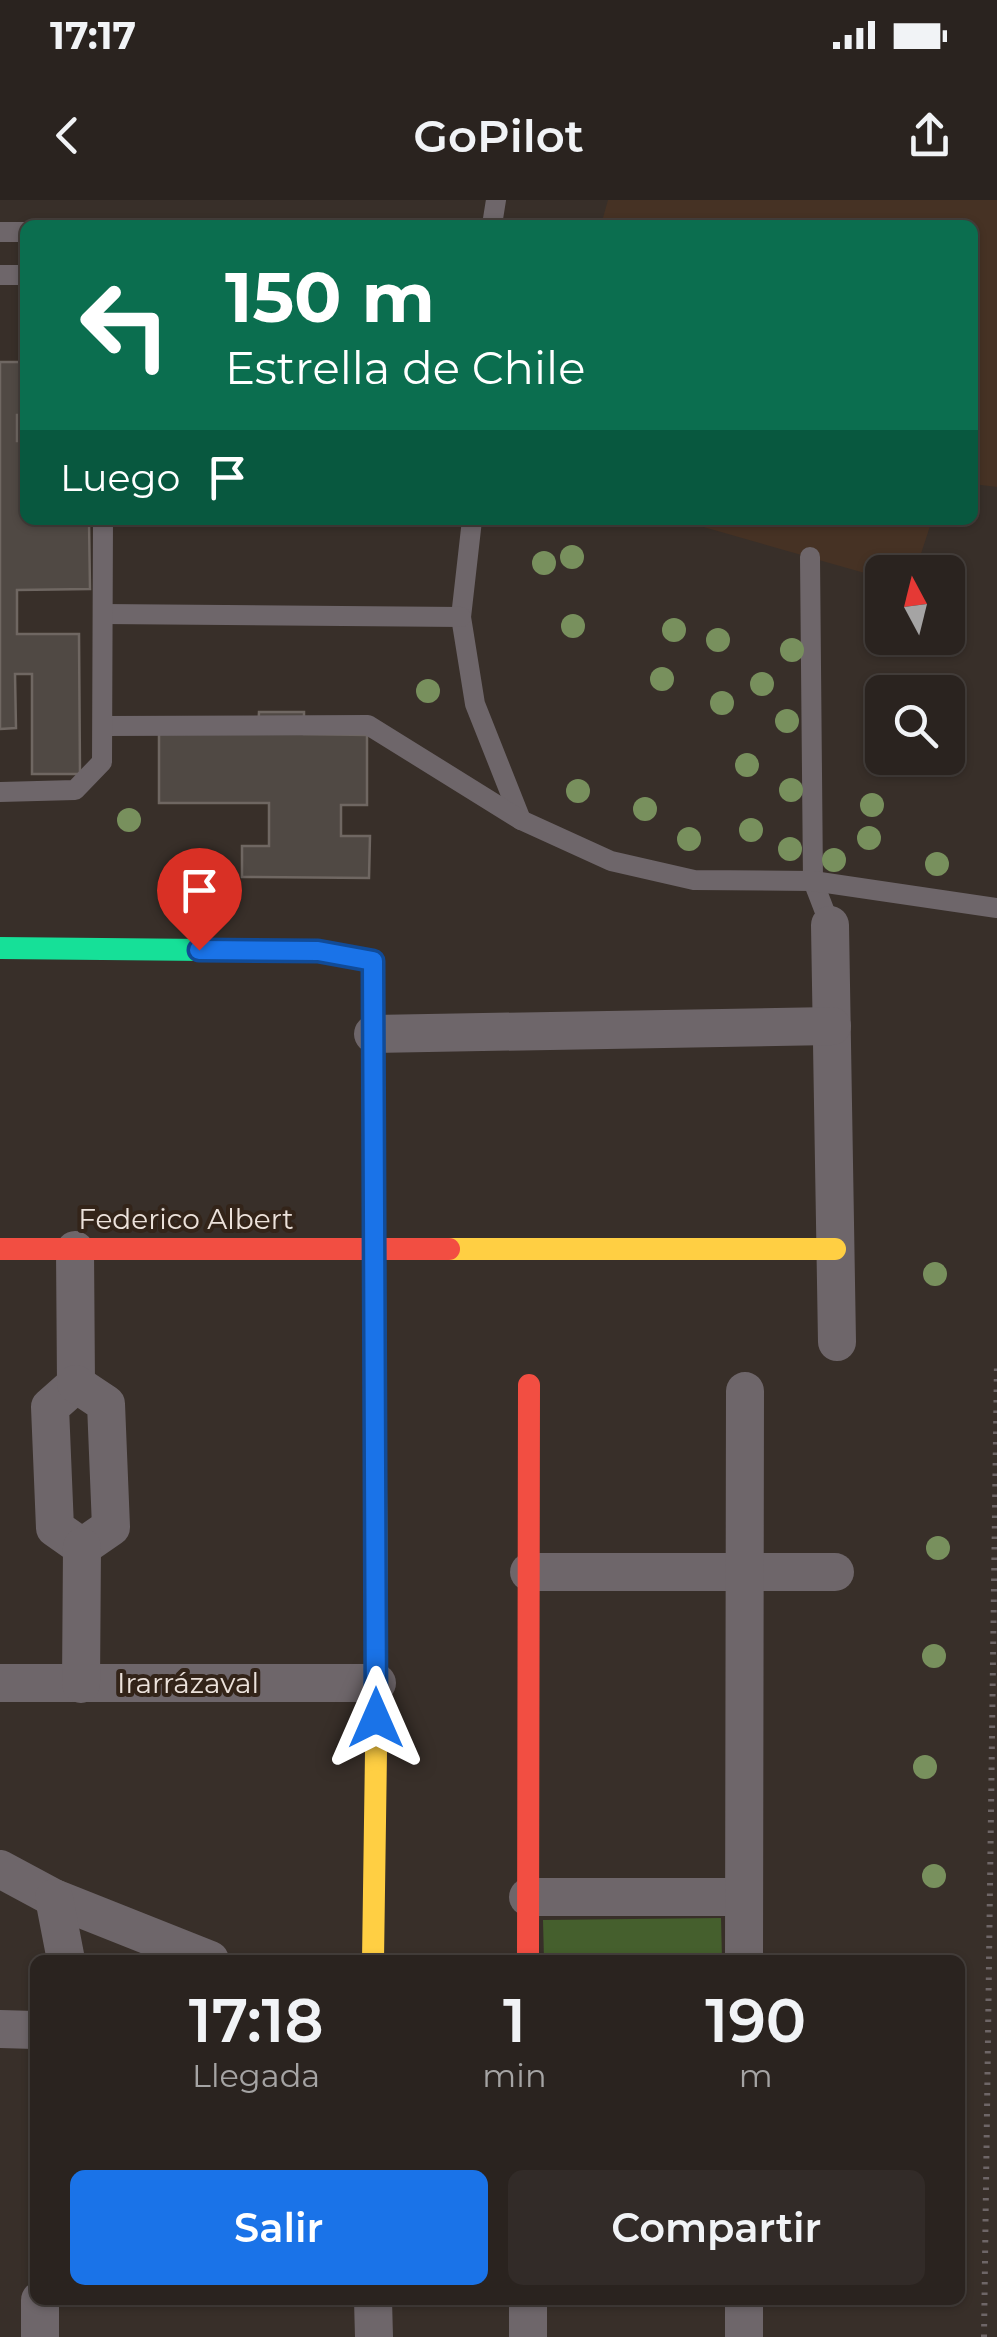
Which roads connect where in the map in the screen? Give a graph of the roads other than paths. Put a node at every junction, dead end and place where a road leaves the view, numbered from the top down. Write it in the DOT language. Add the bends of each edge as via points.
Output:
graph roads {
  1 [pos="103,525"];
  2 [pos="471,525"];
  3 [pos="810,557"];
  4 [pos="104,614"];
  5 [pos="460,617"];
  6 [pos="103,726"];
  7 [pos="0,792"];
  8 [pos="521,820"];
  9 [pos="813,881"];
  10 [pos="997,908"];
  11 [pos="830,924"];
  12 [pos="0,948"];
  13 [pos="832,1026"];
  14 [pos="374,1034"];
  15 [pos="373,1249"];
  16 [pos="0,1250"];
  17 [pos="75,1250"];
  18 [pos="835,1250"];
  19 [pos="837,1342"];
  20 [pos="76,1384"];
  21 [pos="529,1384"];
  22 [pos="744,1391"];
  23 [pos="82,1547"];
  24 [pos="529,1572"];
  25 [pos="744,1572"];
  26 [pos="835,1572"];
  27 [pos="377,1683"];
  28 [pos="0,1684"];
  29 [pos="81,1684"];
  30 [pos="0,1870"];
  31 [pos="528,1897"];
  32 [pos="744,1897"];
  33 [pos="54,1898"];
  34 [pos="65,1955"];
  35 [pos="197,1955"];
  36 [pos="374,1955"];
  37 [pos="528,1955"];
  38 [pos="744,1955"];
  39 [pos="0,2030"];
  40 [pos="30,2030"];
  41 [pos="40,2305"];
  42 [pos="374,2305"];
  43 [pos="528,2305"];
  44 [pos="744,2305"];
  45 [pos="40,2337"];
  46 [pos="374,2337"];
  47 [pos="528,2337"];
  48 [pos="744,2337"];
  1 -- 4 [label="lane"];
  2 -- 5 [label="lane"];
  3 -- 9 [label="lane"];
  4 -- 5 [label="lane"];
  4 -- 6 [label="lane"];
  5 -- 8 [label="lane" via="475,704"];
  6 -- 7 [label="lane" via="102,762 76,790"];
  6 -- 8 [label="lane" via="368,725"];
  8 -- 9 [label="lane" via="611,860 694,880"];
  9 -- 10 [label="lane"];
  9 -- 11 [label="lane"];
  11 -- 13 [label="street"];
  12 -- 14 [label="street" via="318,951 373,961"];
  13 -- 14 [label="street"];
  13 -- 18 [label="street"];
  14 -- 15 [label="street"];
  15 -- 17 [label="street, Federico Albert"];
  15 -- 18 [label="street, Federico Albert"];
  15 -- 27 [label="street"];
  16 -- 17 [label="street, Federico Albert"];
  17 -- 20 [label="street"];
  18 -- 19 [label="street"];
  20 -- 23 [label="street" via="50,1407 55,1528"];
  20 -- 23 [label="street" via="106,1404 111,1527"];
  21 -- 24 [label="street"];
  22 -- 25 [label="street"];
  23 -- 29 [label="street"];
  24 -- 25 [label="street"];
  24 -- 31 [label="street"];
  25 -- 26 [label="street"];
  25 -- 32 [label="street"];
  27 -- 29 [label="street, Irarrázaval"];
  27 -- 36 [label="street"];
  28 -- 29 [label="street, Irarrázaval"];
  30 -- 33 [label="street"];
  31 -- 32 [label="street"];
  31 -- 37 [label="street"];
  32 -- 38 [label="street"];
  33 -- 34 [label="street"];
  33 -- 35 [label="street"];
  39 -- 40 [label="street"];
  41 -- 45 [label="street"];
  42 -- 46 [label="street"];
  43 -- 47 [label="street"];
  44 -- 48 [label="street"];
}
